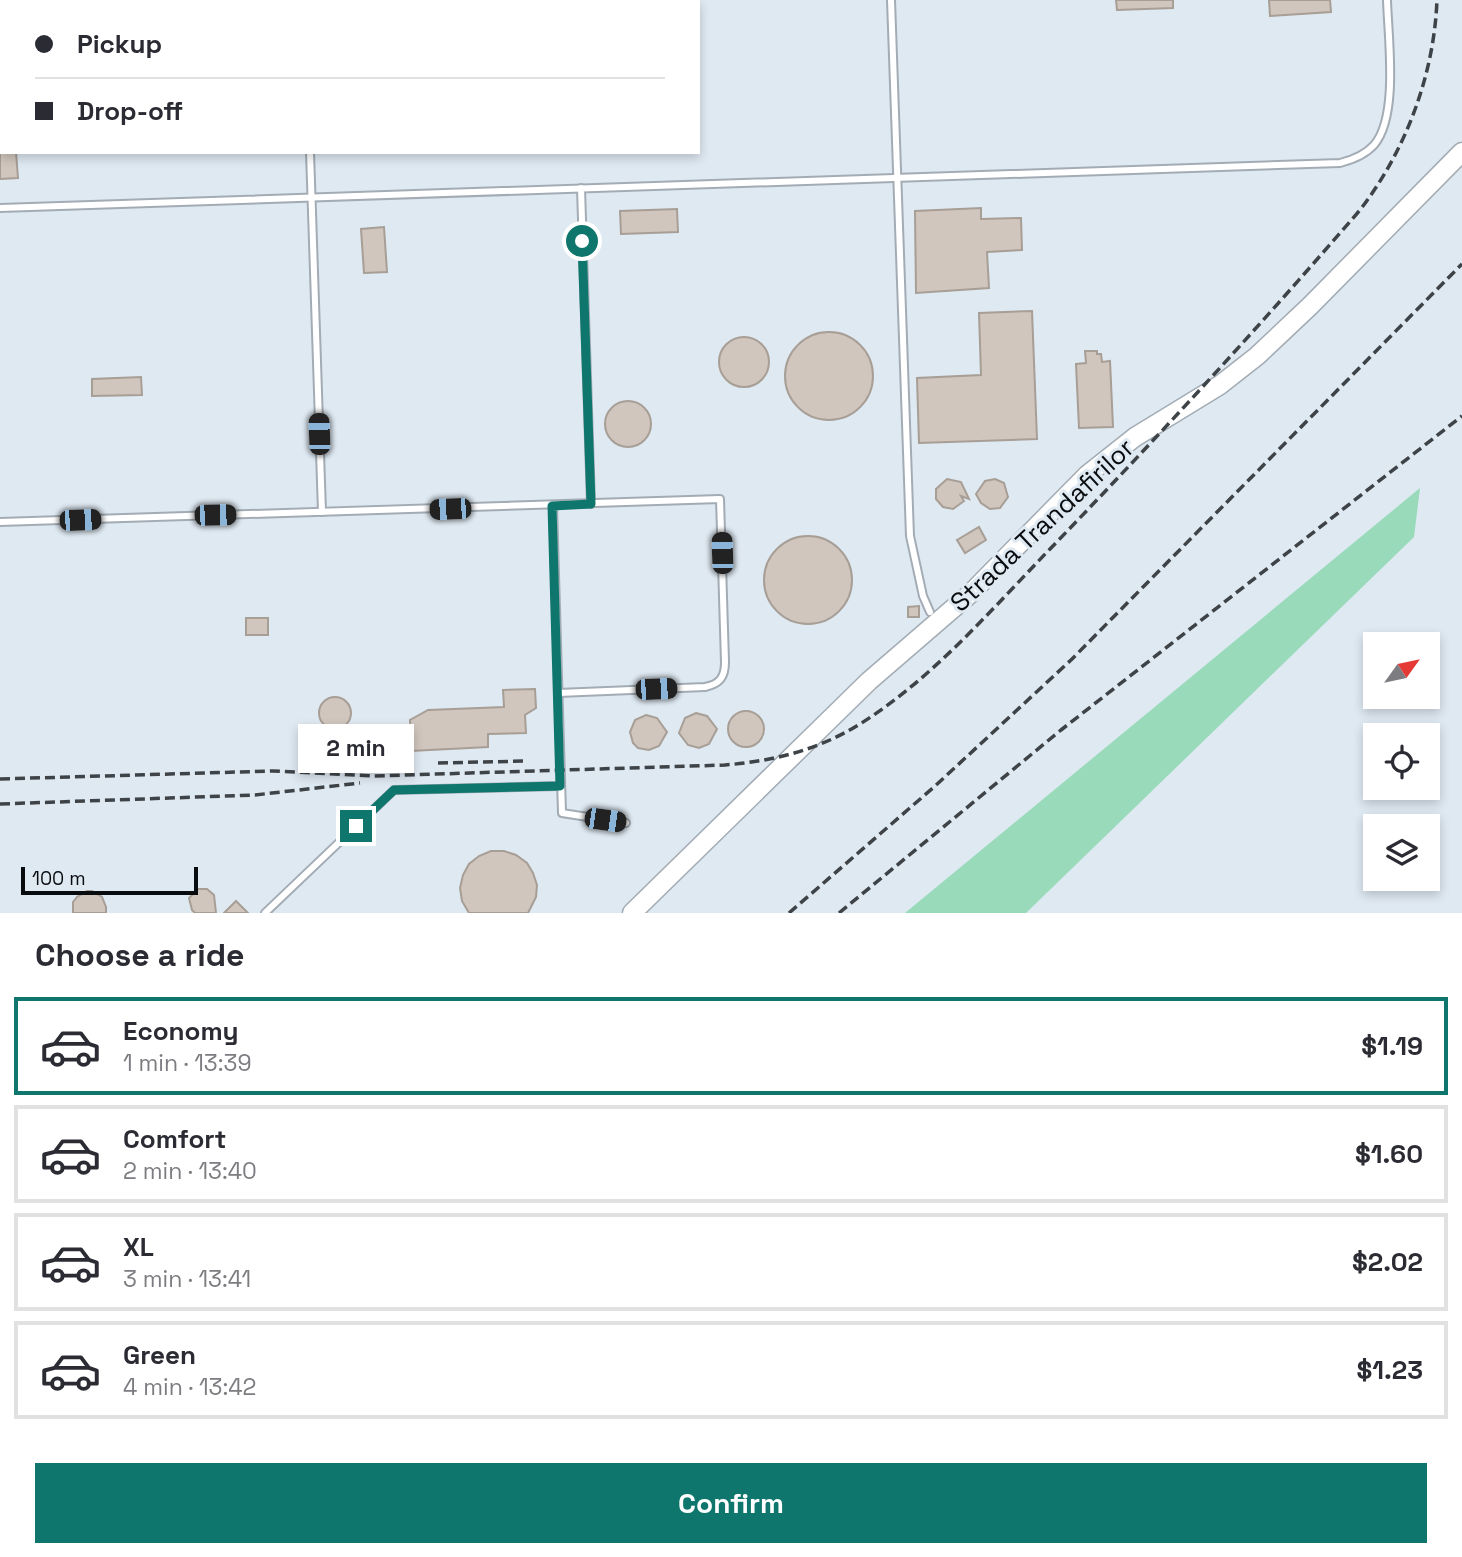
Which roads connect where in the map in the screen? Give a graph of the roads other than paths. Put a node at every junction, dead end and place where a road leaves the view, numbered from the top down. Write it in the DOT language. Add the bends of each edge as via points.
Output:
graph roads {
  1 [pos="891,0"];
  2 [pos="1387,0"];
  3 [pos="1462,152"];
  4 [pos="310,154"];
  5 [pos="896,177"];
  6 [pos="581,188"];
  7 [pos="311,199"];
  8 [pos="0,208"];
  9 [pos="591,504"];
  10 [pos="552,506"];
  11 [pos="322,512"];
  12 [pos="0,522"];
  13 [pos="930,612"];
  14 [pos="558,693"];
  15 [pos="560,786"];
  16 [pos="626,823"];
  17 [pos="265,913"];
  18 [pos="632,913"];
  1 -- 5 [label="lane"];
  2 -- 5 [label="lane" via="1388,109 1375,144 1354,159 1325,166"];
  3 -- 18 [label="main road, Strada Trandafirilor" via="1257,356 1220,385 1127,442 1087,475 971,593 869,681"];
  4 -- 7 [label="lane"];
  5 -- 6 [label="lane"];
  5 -- 13 [label="lane" via="910,536"];
  6 -- 7 [label="lane"];
  6 -- 9 [label="lane"];
  7 -- 8 [label="lane"];
  7 -- 11 [label="lane"];
  9 -- 10 [label="lane"];
  9 -- 14 [label="lane" via="720,499 725,670 720,681 705,687"];
  10 -- 11 [label="lane"];
  10 -- 14 [label="lane"];
  11 -- 12 [label="lane"];
  14 -- 15 [label="lane"];
  15 -- 16 [label="lane" via="562,813"];
  15 -- 17 [label="lane" via="394,790"];
}
